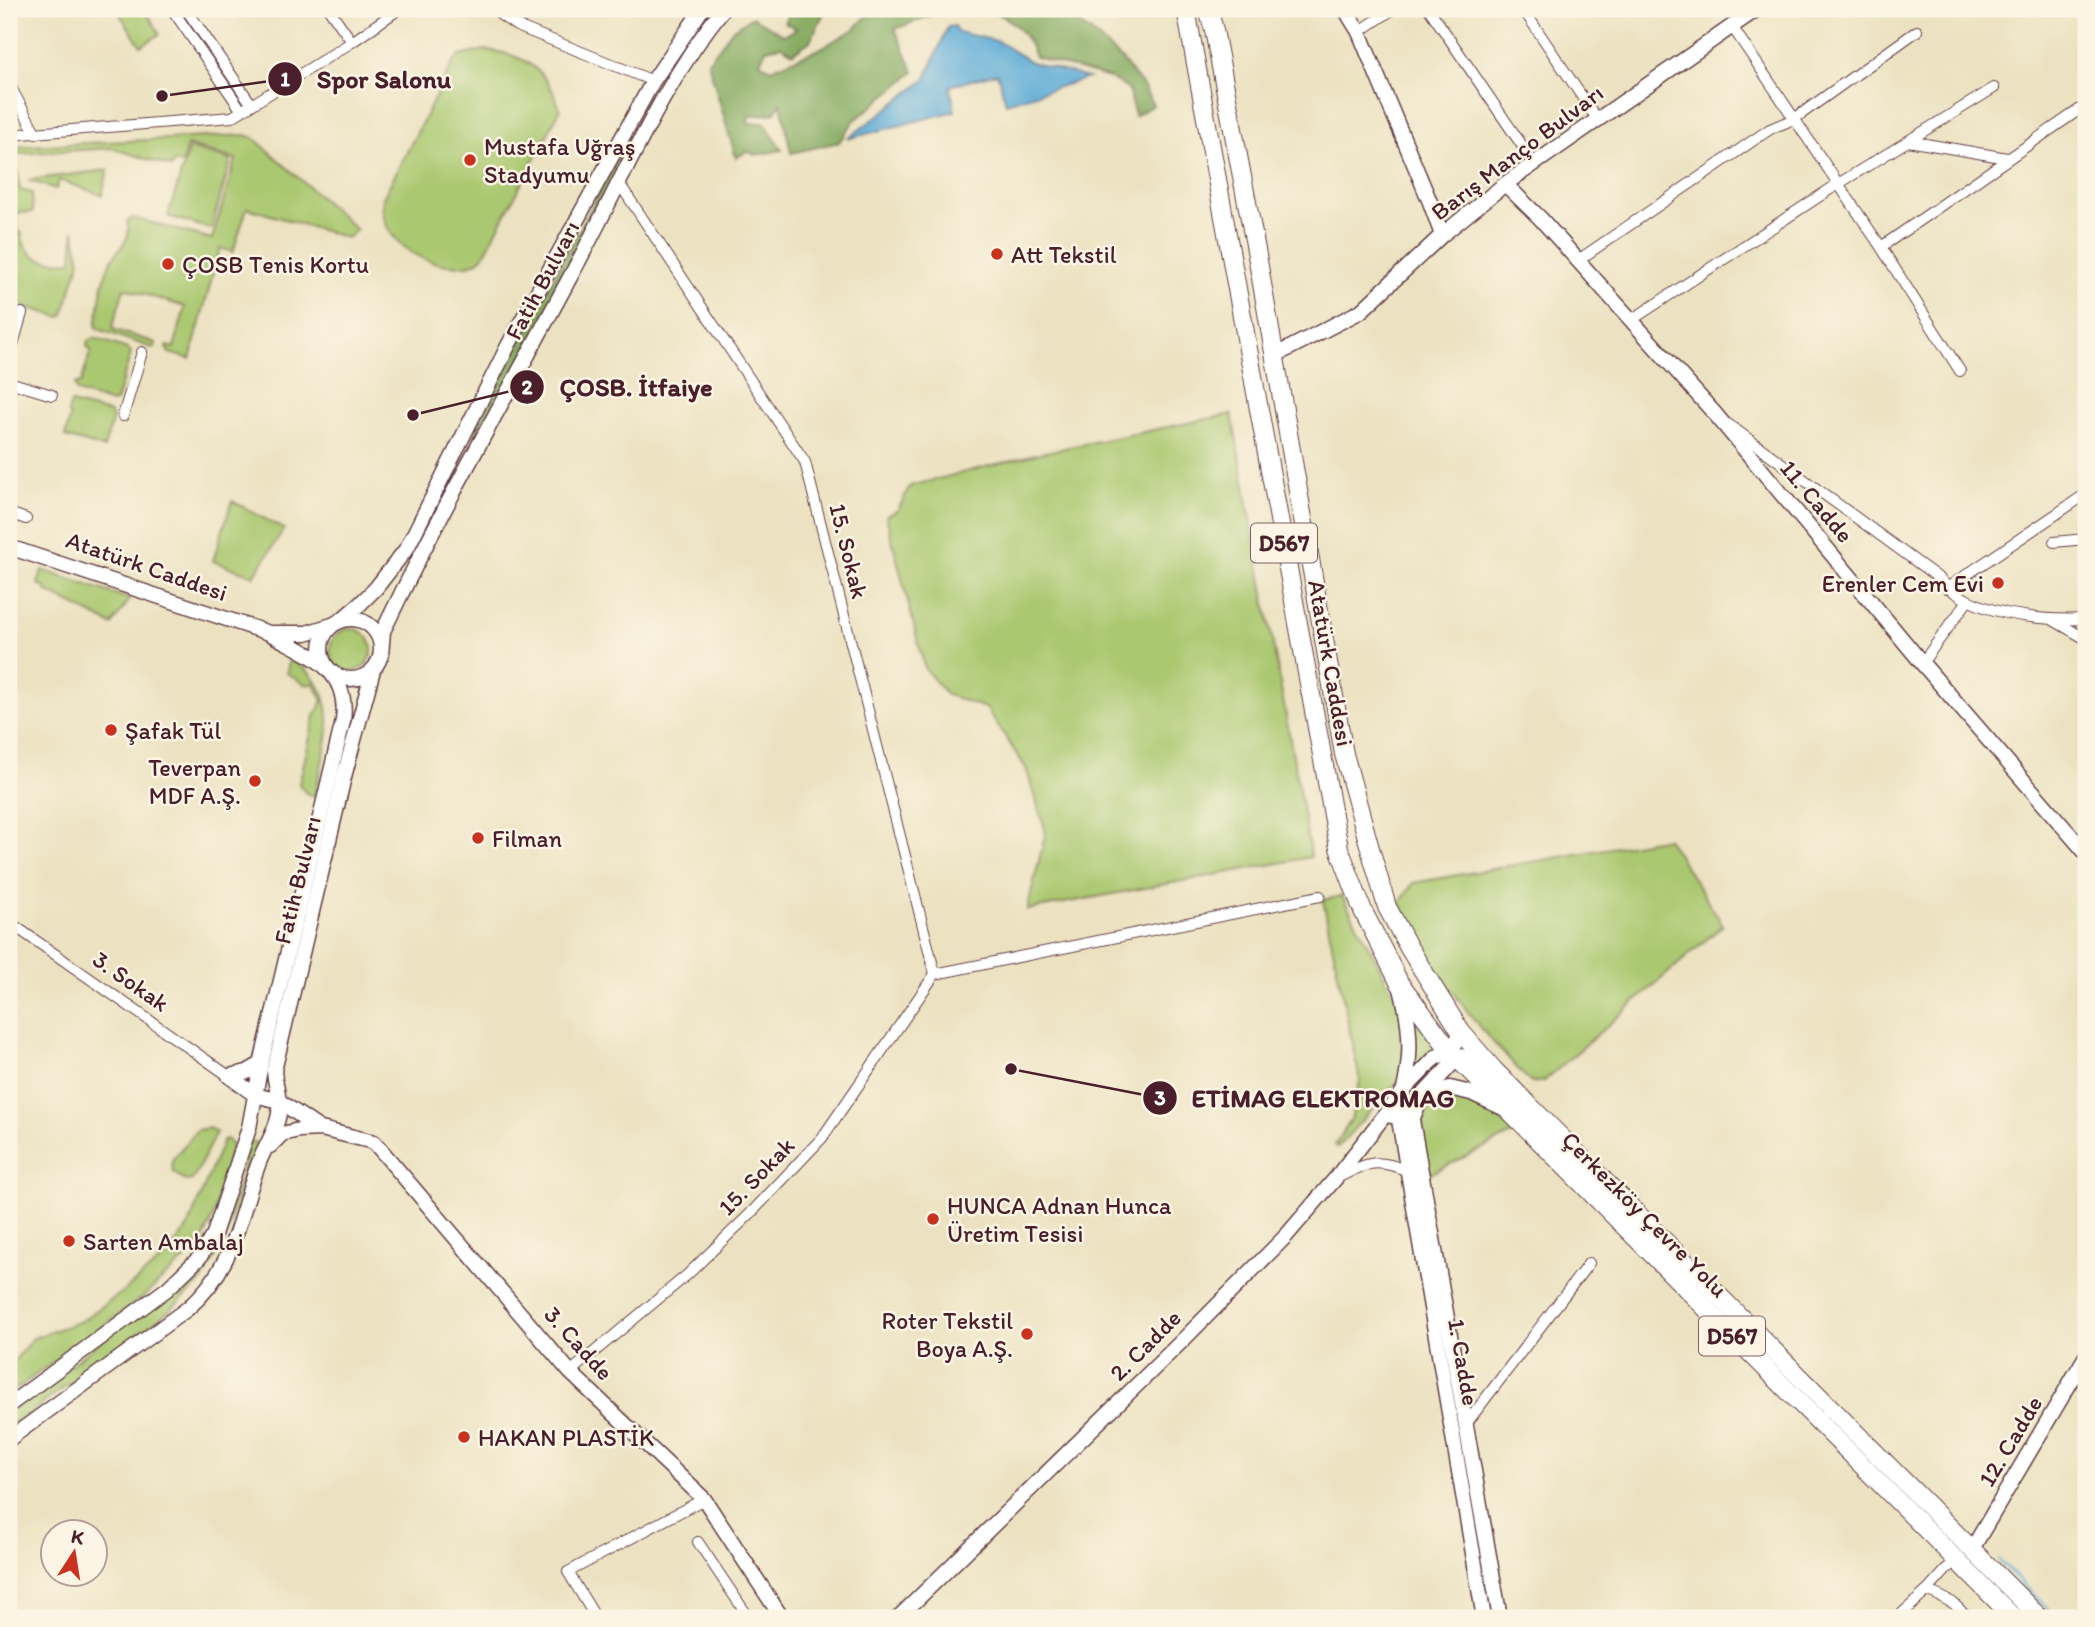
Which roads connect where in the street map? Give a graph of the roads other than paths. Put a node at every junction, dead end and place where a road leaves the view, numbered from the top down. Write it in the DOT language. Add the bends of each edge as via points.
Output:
graph roads {
  1 [pos="172,9"];
  2 [pos="186,9"];
  3 [pos="329,9"];
  4 [pos="398,9"];
  5 [pos="496,9"];
  6 [pos="702,9"];
  7 [pos="723,9"];
  8 [pos="1210,9"];
  9 [pos="1345,9"];
  10 [pos="1393,9"];
  11 [pos="1430,9"];
  12 [pos="1523,9"];
  13 [pos="1757,9"];
  14 [pos="1186,13"];
  15 [pos="1731,25"];
  16 [pos="1917,31"];
  17 [pos="1359,32"];
  18 [pos="352,42"];
  19 [pos="653,81"];
  20 [pos="9,84"];
  21 [pos="1994,88"];
  22 [pos="252,105"];
  23 [pos="2086,105"];
  24 [pos="242,111"];
  25 [pos="1794,118"];
  26 [pos="1597,119"];
  27 [pos="36,134"];
  28 [pos="9,135"];
  29 [pos="1908,141"];
  30 [pos="2007,158"];
  31 [pos="1534,163"];
  32 [pos="619,183"];
  33 [pos="1505,184"];
  34 [pos="1838,184"];
  35 [pos="1442,235"];
  36 [pos="1881,247"];
  37 [pos="1577,261"];
  38 [pos="22,313"];
  39 [pos="1630,321"];
  40 [pos="142,352"];
  41 [pos="1274,356"];
  42 [pos="9,358"];
  43 [pos="1960,372"];
  44 [pos="9,382"];
  45 [pos="52,395"];
  46 [pos="1716,415"];
  47 [pos="122,416"];
  48 [pos="2086,494"];
  49 [pos="9,513"];
  50 [pos="26,519"];
  51 [pos="2086,539"];
  52 [pos="2054,542"];
  53 [pos="9,547"];
  54 [pos="1947,588"];
  55 [pos="1966,602"];
  56 [pos="2086,619"];
  57 [pos="2053,620"];
  58 [pos="336,623"];
  59 [pos="269,633"];
  60 [pos="2086,639"];
  61 [pos="381,656"];
  62 [pos="1922,663"];
  63 [pos="373,670"];
  64 [pos="330,672"];
  65 [pos="2086,853"];
  66 [pos="1320,895"];
  67 [pos="9,922"];
  68 [pos="935,974"];
  69 [pos="1399,982"];
  70 [pos="1461,1032"];
  71 [pos="1451,1052"];
  72 [pos="261,1064"];
  73 [pos="1493,1069"];
  74 [pos="229,1076"];
  75 [pos="1405,1088"];
  76 [pos="255,1094"];
  77 [pos="1422,1096"];
  78 [pos="279,1101"];
  79 [pos="1506,1109"];
  80 [pos="1398,1114"];
  81 [pos="1379,1119"];
  82 [pos="1412,1120"];
  83 [pos="249,1128"];
  84 [pos="321,1129"];
  85 [pos="272,1133"];
  86 [pos="265,1151"];
  87 [pos="1408,1171"];
  88 [pos="1335,1179"];
  89 [pos="1589,1263"];
  90 [pos="2086,1356"];
  91 [pos="570,1371"];
  92 [pos="9,1405"];
  93 [pos="1466,1424"];
  94 [pos="9,1439"];
  95 [pos="704,1499"];
  96 [pos="698,1542"];
  97 [pos="1972,1549"];
  98 [pos="1955,1560"];
  99 [pos="1928,1590"];
  100 [pos="596,1618"];
  101 [pos="749,1618"];
  102 [pos="782,1618"];
  103 [pos="898,1618"];
  104 [pos="1484,1618"];
  105 [pos="1500,1618"];
  106 [pos="1897,1618"];
  107 [pos="1968,1618"];
  108 [pos="2014,1618"];
  109 [pos="2040,1618"];
  1 -- 24 [label="street"];
  2 -- 22 [label="street"];
  3 -- 18 [label="street"];
  4 -- 18 [label="street"];
  5 -- 19 [label="street" via="517,26"];
  6 -- 19 [label="main road, Fatih Bulvarı"];
  7 -- 32 [label="main road, Fatih Bulvarı" via="667,92"];
  8 -- 41 [label="highway, D567"];
  9 -- 17 [label="main road"];
  10 -- 17 [label="street"];
  11 -- 31 [label="street"];
  12 -- 26 [label="street"];
  13 -- 15 [label="main road, Barış Manço Bulvarı"];
  14 -- 69 [label="highway, Atatürk Caddesi / D567" via="1339,848 1363,911"];
  15 -- 25 [label="street"];
  15 -- 26 [label="main road, Barış Manço Bulvarı"];
  16 -- 25 [label="street"];
  17 -- 35 [label="main road"];
  18 -- 22 [label="street"];
  19 -- 58 [label="main road, Fatih Bulvarı" via="482,396 407,548 382,581"];
  20 -- 27 [label="street"];
  21 -- 29 [label="street"];
  22 -- 24 [label="street"];
  23 -- 30 [label="street"];
  24 -- 27 [label="street" via="226,119"];
  25 -- 34 [label="street"];
  25 -- 37 [label="street" via="1770,129"];
  26 -- 31 [label="main road, Barış Manço Bulvarı"];
  27 -- 28 [label="street"];
  29 -- 30 [label="street"];
  29 -- 34 [label="street"];
  30 -- 36 [label="street"];
  31 -- 33 [label="main road, Barış Manço Bulvarı"];
  32 -- 61 [label="main road, Fatih Bulvarı" via="411,573 383,631"];
  32 -- 68 [label="street, 15. Sokak" via="805,462"];
  33 -- 35 [label="main road, Barış Manço Bulvarı"];
  33 -- 37 [label="main road, 11. Cadde"];
  34 -- 36 [label="street"];
  34 -- 39 [label="street"];
  35 -- 41 [label="main road, Barış Manço Bulvarı" via="1362,311"];
  36 -- 43 [label="street"];
  37 -- 39 [label="main road, 11. Cadde"];
  38 -- 42 [label="street"];
  39 -- 46 [label="main road, 11. Cadde"];
  40 -- 47 [label="street"];
  41 -- 70 [label="highway, D567" via="1344,754 1373,860 1387,907"];
  44 -- 45 [label="street"];
  46 -- 54 [label="street"];
  46 -- 62 [label="main road, 11. Cadde"];
  48 -- 54 [label="street"];
  49 -- 50 [label="street"];
  51 -- 52 [label="street"];
  53 -- 59 [label="main road, Atatürk Caddesi"];
  54 -- 55 [label="street"];
  55 -- 57 [label="street"];
  55 -- 62 [label="street"];
  56 -- 57 [label="street"];
  57 -- 60 [label="street"];
  58 -- 59 [label="main road" via="306,633"];
  58 -- 61 [label="main road" via="358,620 371,627"];
  58 -- 64 [label="main road" via="320,645 322,661"];
  59 -- 64 [label="main road"];
  61 -- 63 [label="main road"];
  62 -- 65 [label="main road, 11. Cadde"];
  63 -- 64 [label="main road" via="354,680"];
  63 -- 78 [label="main road, Fatih Bulvarı" via="274,1071"];
  64 -- 72 [label="main road" via="344,694 343,721"];
  66 -- 68 [label="street"];
  67 -- 74 [label="street, 3. Sokak"];
  68 -- 91 [label="street, 15. Sokak" via="822,1138 687,1275"];
  69 -- 71 [label="highway, Atatürk Caddesi / D567"];
  69 -- 75 [label="main road" via="1408,1013 1411,1051"];
  70 -- 71 [label="main road"];
  70 -- 73 [label="highway, D567"];
  71 -- 73 [label="main road"];
  71 -- 75 [label="main road, 2. Cadde" via="1436,1057"];
  71 -- 77 [label="main road" via="1450,1066"];
  71 -- 79 [label="highway, Çerkezköy Çevre Yolu / D567"];
  72 -- 74 [label="main road"];
  72 -- 76 [label="main road"];
  73 -- 97 [label="highway, D567"];
  74 -- 76 [label="main road"];
  75 -- 80 [label="main road"];
  75 -- 81 [label="main road, 2. Cadde"];
  76 -- 78 [label="main road"];
  76 -- 83 [label="main road"];
  77 -- 79 [label="main road" via="1450,1088"];
  77 -- 80 [label="main road"];
  77 -- 82 [label="main road"];
  78 -- 84 [label="main road"];
  78 -- 85 [label="main road, Fatih Bulvarı"];
  79 -- 98 [label="highway, Çerkezköy Çevre Yolu / D567"];
  80 -- 81 [label="main road"];
  80 -- 82 [label="main road"];
  80 -- 87 [label="main road, 1. Cadde"];
  81 -- 88 [label="main road, 2. Cadde"];
  82 -- 93 [label="main road, 1. Cadde"];
  83 -- 85 [label="main road" via="263,1135"];
  83 -- 92 [label="main road" via="219,1222 199,1258 156,1297"];
  84 -- 86 [label="main road" via="282,1134"];
  84 -- 91 [label="main road, 3. Cadde" via="374,1142"];
  85 -- 86 [label="main road, Fatih Bulvarı"];
  86 -- 94 [label="main road, Fatih Bulvarı" via="230,1253 207,1290"];
  87 -- 88 [label="street" via="1392,1164 1367,1163"];
  87 -- 104 [label="main road, 1. Cadde"];
  88 -- 103 [label="main road, 2. Cadde" via="1184,1339"];
  89 -- 93 [label="street"];
  90 -- 97 [label="main road, 12. Cadde"];
  91 -- 95 [label="main road, 3. Cadde"];
  93 -- 105 [label="main road, 1. Cadde"];
  95 -- 100 [label="street" via="568,1572"];
  95 -- 102 [label="main road, 3. Cadde"];
  96 -- 101 [label="street"];
  97 -- 109 [label="highway, D567"];
  98 -- 99 [label="street"];
  98 -- 108 [label="highway, Çerkezköy Çevre Yolu / D567"];
  99 -- 106 [label="street"];
  99 -- 107 [label="street" via="1953,1603"];
}
